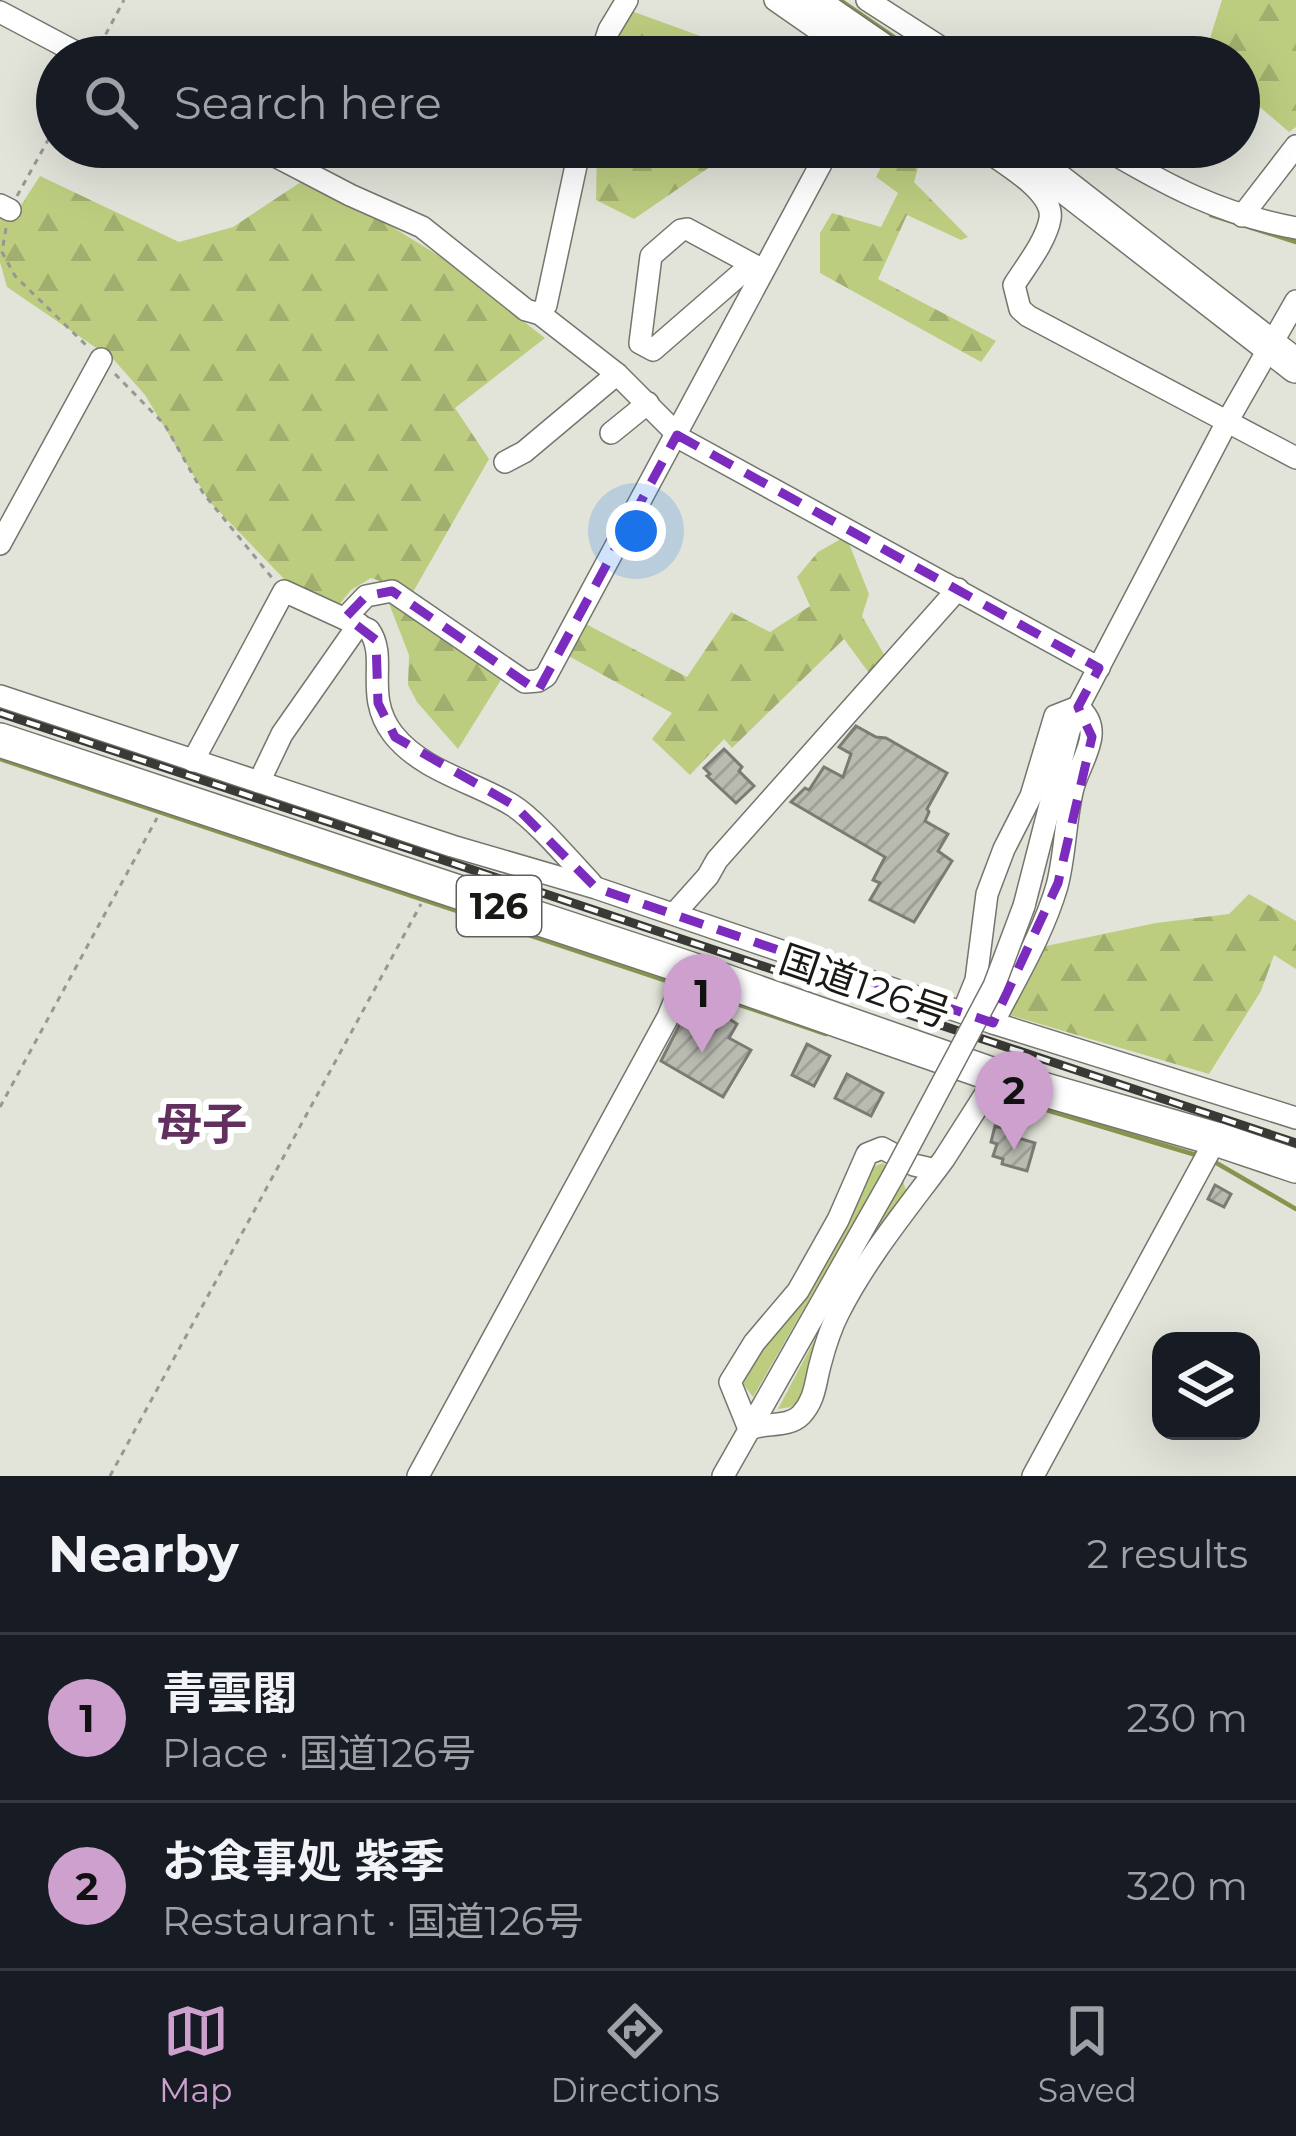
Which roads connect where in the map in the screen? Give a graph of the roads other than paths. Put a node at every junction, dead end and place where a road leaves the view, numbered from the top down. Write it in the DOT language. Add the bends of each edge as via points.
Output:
graph roads {
  1 [pos="627,0"];
  2 [pos="775,0"];
  3 [pos="809,0"];
  4 [pos="866,0"];
  5 [pos="899,10"];
  6 [pos="0,13"];
  7 [pos="44,36"];
  8 [pos="607,36"];
  9 [pos="827,36"];
  10 [pos="861,36"];
  11 [pos="931,36"];
  12 [pos="1296,146"];
  13 [pos="298,168"];
  14 [pos="575,168"];
  15 [pos="817,168"];
  16 [pos="1008,168"];
  17 [pos="1041,168"];
  18 [pos="1140,168"];
  19 [pos="1242,216"];
  20 [pos="1296,228"];
  21 [pos="758,267"];
  22 [pos="1296,301"];
  23 [pos="540,314"];
  24 [pos="1283,356"];
  25 [pos="101,359"];
  26 [pos="617,374"];
  27 [pos="648,403"];
  28 [pos="1228,420"];
  29 [pos="611,433"];
  30 [pos="676,435"];
  31 [pos="1296,458"];
  32 [pos="505,462"];
  33 [pos="0,543"];
  34 [pos="958,589"];
  35 [pos="352,621"];
  36 [pos="1099,668"];
  37 [pos="0,696"];
  38 [pos="1078,707"];
  39 [pos="0,740"];
  40 [pos="193,760"];
  41 [pos="259,782"];
  42 [pos="596,888"];
  43 [pos="674,914"];
  44 [pos="684,981"];
  45 [pos="966,1014"];
  46 [pos="993,1023"];
  47 [pos="948,1059"];
  48 [pos="997,1076"];
  49 [pos="1296,1118"];
  50 [pos="1209,1153"];
  51 [pos="1296,1166"];
  52 [pos="936,1170"];
  53 [pos="748,1429"];
  54 [pos="418,1476"];
  55 [pos="723,1476"];
  56 [pos="1033,1476"];
  1 -- 8 [label="street"];
  2 -- 9 [label="street"];
  3 -- 10 [label="highway"];
  4 -- 5 [label="street"];
  5 -- 11 [label="street"];
  6 -- 7 [label="street"];
  12 -- 19 [label="street"];
  13 -- 23 [label="street" via="422,227"];
  14 -- 23 [label="street"];
  15 -- 21 [label="street"];
  16 -- 28 [label="street" via="1051,210 1014,285 1020,309"];
  17 -- 24 [label="highway"];
  18 -- 19 [label="street"];
  19 -- 20 [label="street"];
  21 -- 21 [label="street" via="681,230 652,256 640,344 653,350"];
  21 -- 30 [label="street"];
  22 -- 24 [label="street"];
  23 -- 26 [label="street"];
  24 -- 28 [label="street"];
  25 -- 33 [label="street"];
  26 -- 27 [label="street"];
  26 -- 32 [label="street"];
  27 -- 29 [label="street"];
  27 -- 30 [label="street"];
  28 -- 31 [label="street"];
  28 -- 36 [label="street"];
  30 -- 34 [label="street"];
  30 -- 35 [label="street" via="538,681 525,682 392,591 366,596"];
  34 -- 36 [label="street"];
  34 -- 43 [label="street"];
  35 -- 40 [label="street" via="284,591"];
  35 -- 41 [label="street"];
  35 -- 42 [label="street" via="376,640 378,703 395,737 416,756 515,806"];
  36 -- 38 [label="street"];
  37 -- 40 [label="street"];
  38 -- 45 [label="street" via="1055,716 1031,796 987,894"];
  38 -- 46 [label="street" via="1090,717 1092,737 1073,786 1058,883"];
  38 -- 53 [label="street, bridge" via="994,986"];
  39 -- 44 [label="highway, 国道126号 / 126"];
  40 -- 41 [label="street"];
  41 -- 42 [label="street"];
  42 -- 43 [label="street"];
  43 -- 45 [label="street"];
  44 -- 47 [label="highway, 国道126号 / 126"];
  44 -- 54 [label="street"];
  45 -- 46 [label="street"];
  45 -- 47 [label="street"];
  46 -- 49 [label="street"];
  47 -- 48 [label="highway, 国道126号 / 126"];
  48 -- 50 [label="highway, 国道126号 / 126"];
  48 -- 52 [label="street"];
  50 -- 51 [label="highway, 国道126号 / 126"];
  50 -- 56 [label="street"];
  52 -- 53 [label="street" via="841,1306 804,1412 791,1423"];
  52 -- 53 [label="street" via="882,1148 867,1154 798,1291 730,1382"];
  53 -- 55 [label="street"];
}
